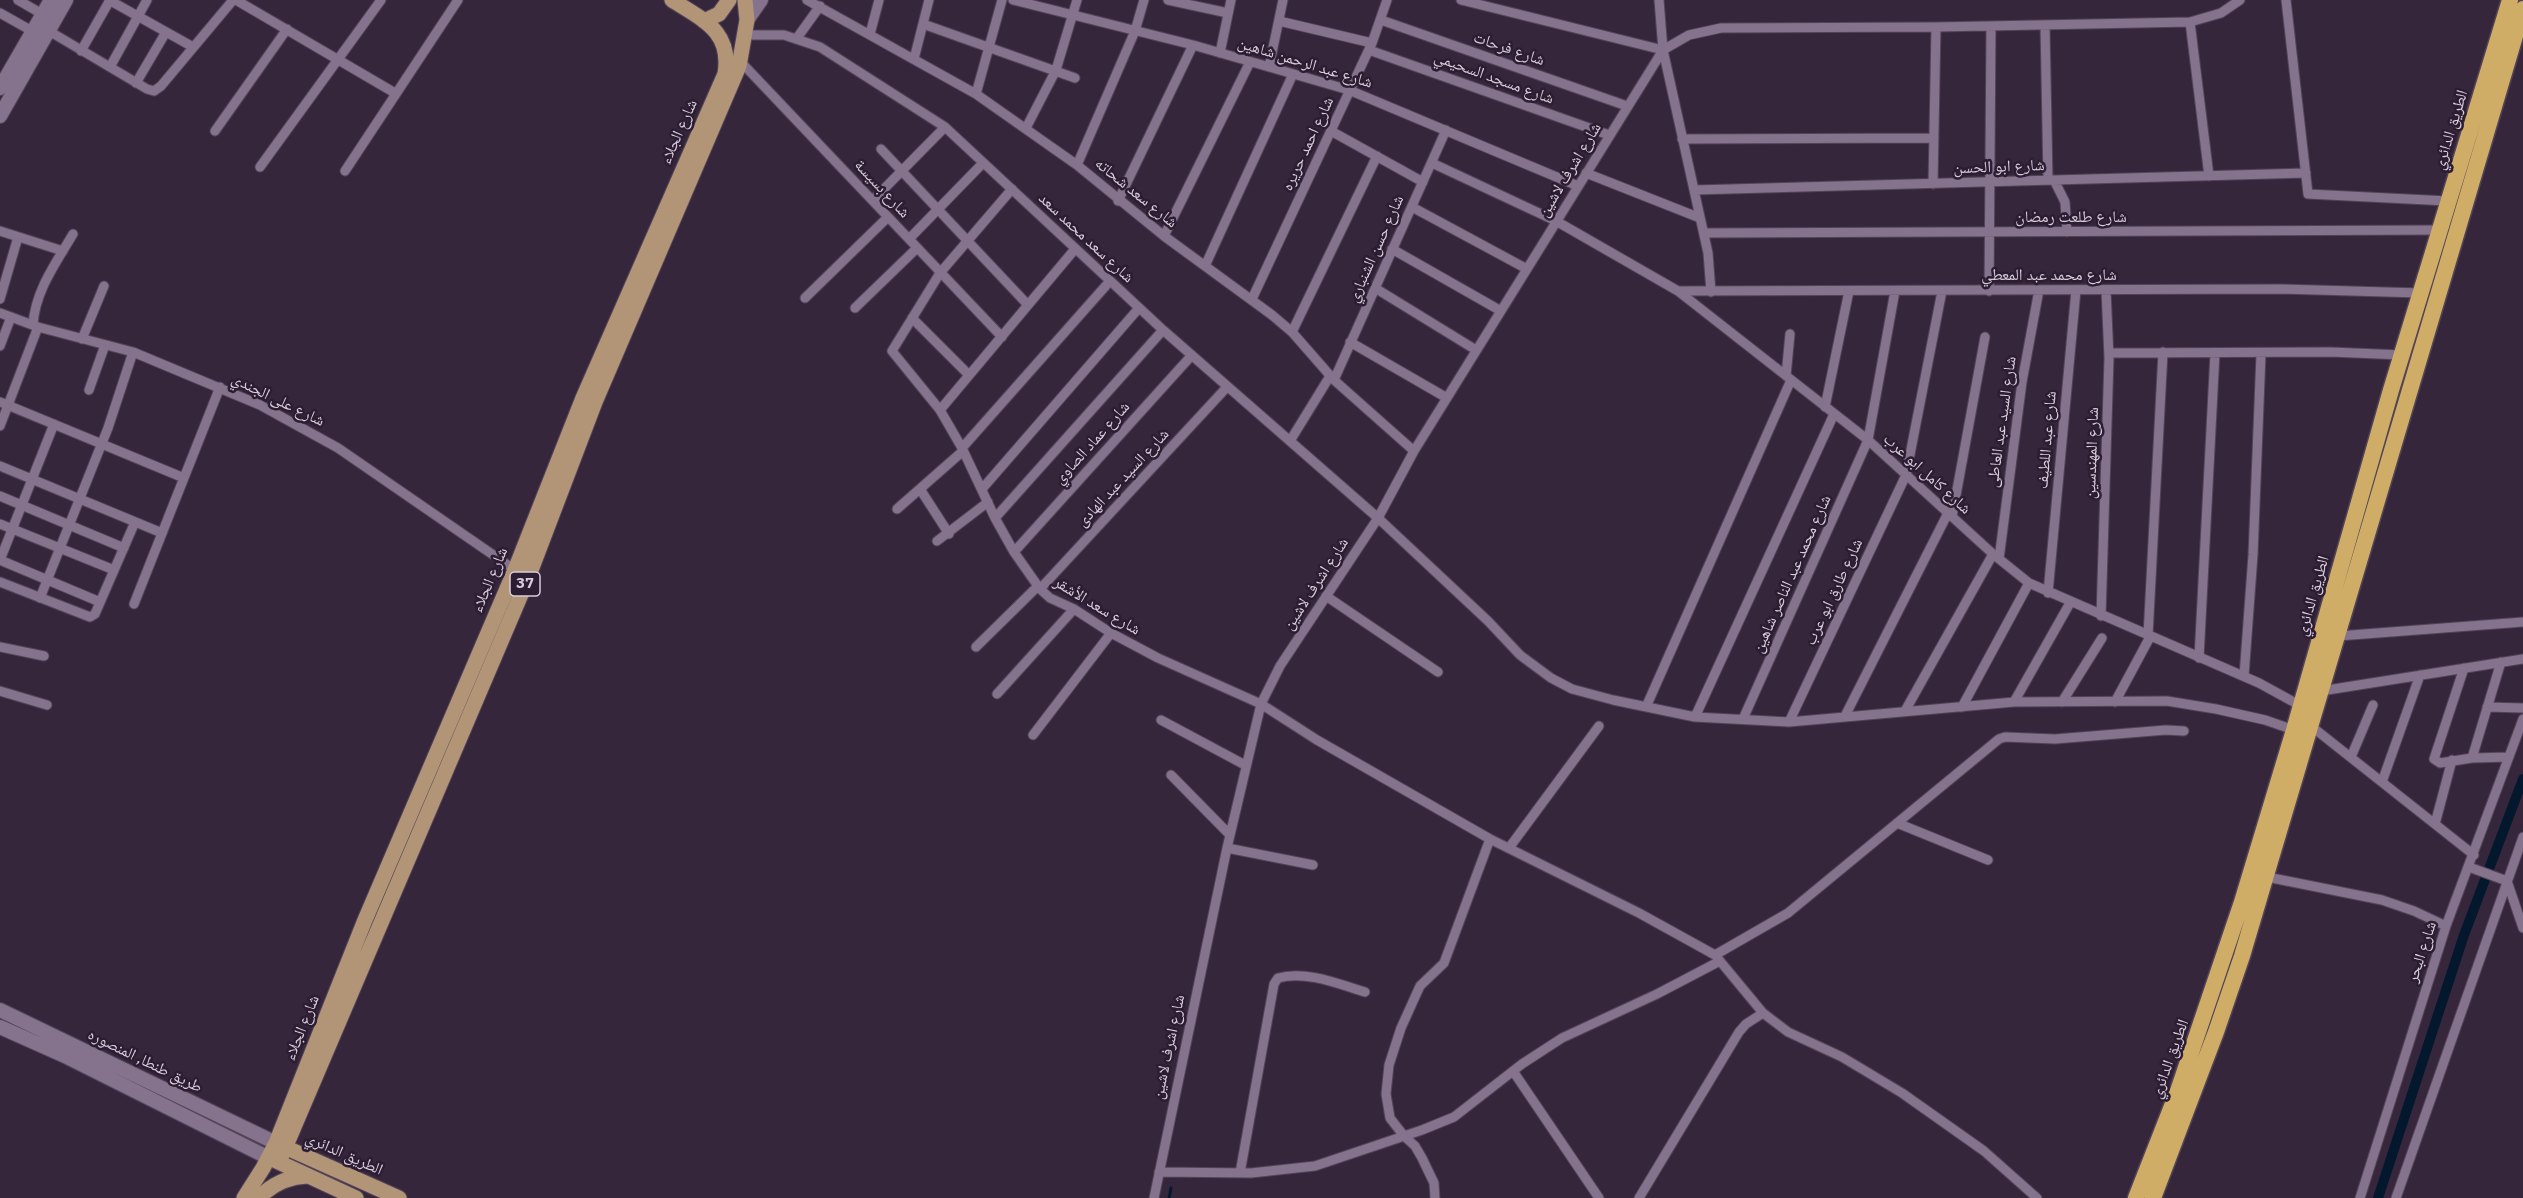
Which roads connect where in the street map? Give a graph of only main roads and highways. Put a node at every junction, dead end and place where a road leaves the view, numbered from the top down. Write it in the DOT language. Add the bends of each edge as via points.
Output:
graph roads {
  1 [pos="672,0"];
  2 [pos="729,0"];
  3 [pos="744,0"];
  4 [pos="2510,0"];
  5 [pos="2515,17"];
  6 [pos="704,21"];
  7 [pos="646,267"];
  8 [pos="2359,501"];
  9 [pos="2376,504"];
  10 [pos="2302,728"];
  11 [pos="2258,876"];
  12 [pos="372,922"];
  13 [pos="281,1145"];
  14 [pos="274,1160"];
  15 [pos="309,1176"];
  16 [pos="244,1198"];
  17 [pos="260,1198"];
  18 [pos="356,1198"];
  19 [pos="399,1198"];
  20 [pos="2136,1198"];
  21 [pos="2153,1198"];
  1 -- 6 [label="main road, 37"];
  2 -- 6 [label="main road" via="719,14"];
  3 -- 7 [label="main road, شارع الجلاء / 37" via="746,28 740,61"];
  4 -- 5 [label="highway, الطريق الدائري"];
  5 -- 8 [label="highway, الطريق الدائري" via="2448,201"];
  5 -- 9 [label="highway, الطريق الدائري"];
  6 -- 7 [label="main road, شارع الجلاء / 37" via="717,31 723,43 725,74"];
  7 -- 12 [label="main road, شارع الجلاء / 37" via="583,398"];
  7 -- 12 [label="main road, شارع الجلاء / 37" via="528,578"];
  8 -- 9 [label="highway"];
  8 -- 10 [label="highway, الطريق الدائري" via="2301,706"];
  9 -- 10 [label="highway, الطريق الدائري" via="2321,691"];
  10 -- 11 [label="highway, الطريق الدائري"];
  11 -- 20 [label="highway, الطريق الدائري"];
  11 -- 21 [label="highway, الطريق الدائري" via="2216,1032"];
  12 -- 13 [label="main road, شارع الجلاء / 37"];
  13 -- 14 [label="main road, شارع الجلاء / 37"];
  13 -- 19 [label="main road, الطريق الدائري"];
  14 -- 15 [label="main road"];
  14 -- 16 [label="main road, 37"];
  15 -- 17 [label="main road" via="277,1183"];
  15 -- 18 [label="main road"];
}
